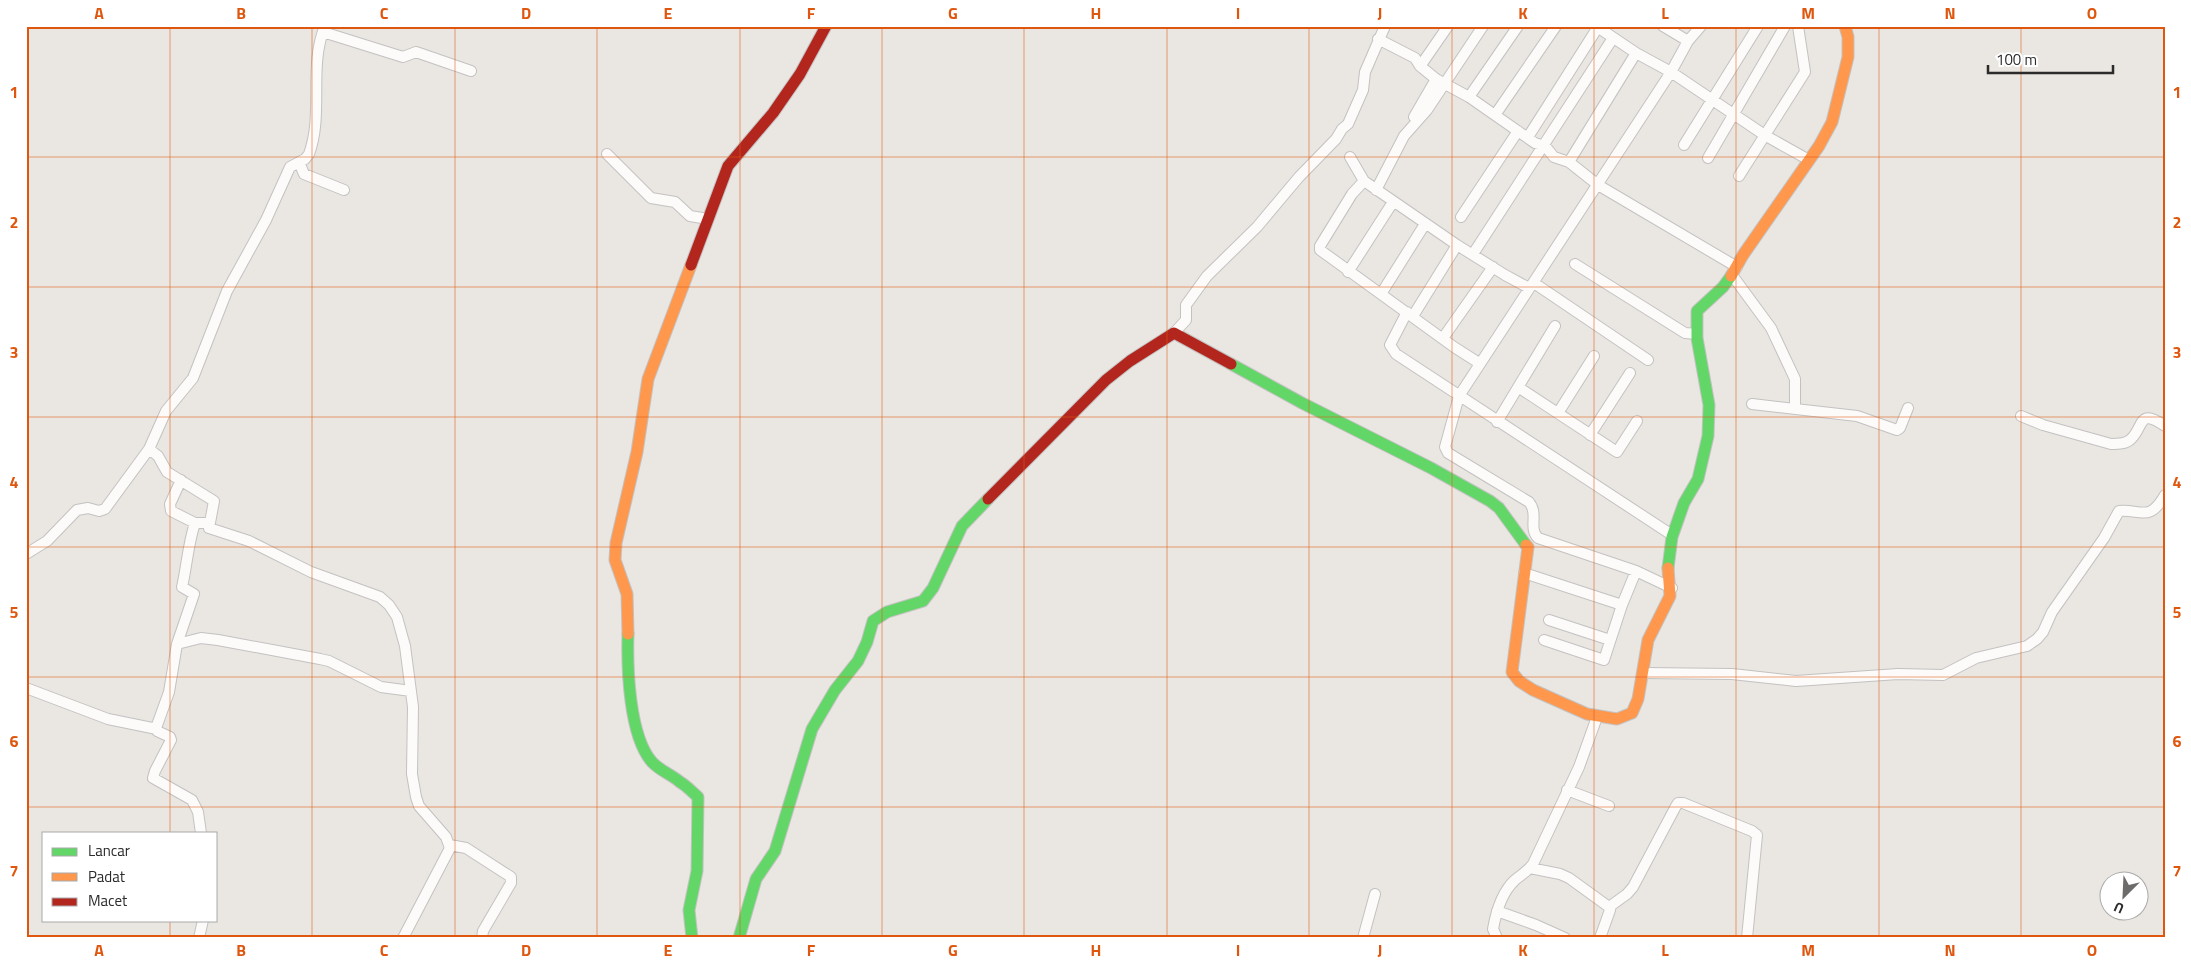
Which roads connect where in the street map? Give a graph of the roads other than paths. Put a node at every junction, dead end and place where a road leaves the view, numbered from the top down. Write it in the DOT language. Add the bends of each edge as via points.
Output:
graph roads {
  1 [pos="826,26"];
  2 [pos="1385,26"];
  3 [pos="1448,26"];
  4 [pos="1483,26"];
  5 [pos="1518,26"];
  6 [pos="1556,26"];
  7 [pos="1701,26"];
  8 [pos="1758,26"];
  9 [pos="1785,26"];
  10 [pos="1798,26"];
  11 [pos="1845,26"];
  12 [pos="1597,27"];
  13 [pos="1669,28"];
  14 [pos="324,29"];
  15 [pos="1613,38"];
  16 [pos="1378,39"];
  17 [pos="1688,41"];
  18 [pos="1636,53"];
  19 [pos="1421,66"];
  20 [pos="471,71"];
  21 [pos="1672,72"];
  22 [pos="1441,81"];
  23 [pos="1469,97"];
  24 [pos="1713,100"];
  25 [pos="1733,114"];
  26 [pos="1495,115"];
  27 [pos="1518,131"];
  28 [pos="1766,136"];
  29 [pos="1528,137"];
  30 [pos="1684,145"];
  31 [pos="1545,146"];
  32 [pos="607,154"];
  33 [pos="1350,156"];
  34 [pos="1708,158"];
  35 [pos="1809,160"];
  36 [pos="299,162"];
  37 [pos="1569,162"];
  38 [pos="1739,176"];
  39 [pos="1364,181"];
  40 [pos="1598,185"];
  41 [pos="344,190"];
  42 [pos="1376,190"];
  43 [pos="1393,202"];
  44 [pos="1461,217"];
  45 [pos="708,219"];
  46 [pos="1425,224"];
  47 [pos="1457,245"];
  48 [pos="1473,254"];
  49 [pos="1575,264"];
  50 [pos="1493,267"];
  51 [pos="1734,271"];
  52 [pos="1348,272"];
  53 [pos="1532,286"];
  54 [pos="1381,294"];
  55 [pos="1410,314"];
  56 [pos="1555,326"];
  57 [pos="1174,333"];
  58 [pos="1697,334"];
  59 [pos="1443,338"];
  60 [pos="1594,356"];
  61 [pos="1648,360"];
  62 [pos="1480,362"];
  63 [pos="1630,373"];
  64 [pos="1518,387"];
  65 [pos="1459,396"];
  66 [pos="1752,404"];
  67 [pos="1908,408"];
  68 [pos="1796,409"];
  69 [pos="1558,413"];
  70 [pos="2022,416"];
  71 [pos="1637,421"];
  72 [pos="1497,422"];
  73 [pos="2165,426"];
  74 [pos="1590,435"];
  75 [pos="149,449"];
  76 [pos="181,480"];
  77 [pos="2165,495"];
  78 [pos="194,523"];
  79 [pos="210,523"];
  80 [pos="1672,534"];
  81 [pos="26,554"];
  82 [pos="1636,571"];
  83 [pos="1524,573"];
  84 [pos="1672,588"];
  85 [pos="1622,605"];
  86 [pos="1549,620"];
  87 [pos="1544,640"];
  88 [pos="1610,640"];
  89 [pos="177,644"];
  90 [pos="1643,673"];
  91 [pos="26,688"];
  92 [pos="411,691"];
  93 [pos="1597,717"];
  94 [pos="156,729"];
  95 [pos="1567,790"];
  96 [pos="1609,806"];
  97 [pos="201,832"];
  98 [pos="450,845"];
  99 [pos="1530,868"];
  100 [pos="1375,894"];
  101 [pos="1609,907"];
  102 [pos="1497,911"];
  103 [pos="203,922"];
  104 [pos="199,938"];
  105 [pos="403,938"];
  106 [pos="482,938"];
  107 [pos="692,938"];
  108 [pos="739,938"];
  109 [pos="1363,938"];
  110 [pos="1497,938"];
  111 [pos="1565,938"];
  112 [pos="1600,938"];
  113 [pos="1747,938"];
  1 -- 45 [label="street" via="800,74 773,113 728,166"];
  2 -- 16 [label="street"];
  3 -- 19 [label="street"];
  4 -- 22 [label="street"];
  5 -- 23 [label="street"];
  6 -- 26 [label="street"];
  7 -- 17 [label="street"];
  8 -- 24 [label="street"];
  9 -- 25 [label="street"];
  10 -- 28 [label="street" via="1805,72"];
  11 -- 35 [label="street" via="1848,57 1839,99 1832,122"];
  12 -- 15 [label="street"];
  12 -- 29 [label="street"];
  13 -- 17 [label="street"];
  14 -- 20 [label="street" via="403,58 416,52"];
  14 -- 36 [label="street" via="317,50 317,113 311,148 308,157"];
  15 -- 18 [label="street"];
  15 -- 31 [label="street"];
  16 -- 19 [label="street" via="1415,58"];
  16 -- 57 [label="street" via="1365,72 1363,90 1348,124 1257,227 1207,276 1186,305 1186,320"];
  17 -- 21 [label="street"];
  18 -- 21 [label="street"];
  18 -- 37 [label="street"];
  19 -- 22 [label="street"];
  21 -- 24 [label="street"];
  21 -- 40 [label="street"];
  22 -- 23 [label="street"];
  22 -- 42 [label="street" via="1427,110 1404,136"];
  23 -- 26 [label="street"];
  24 -- 25 [label="street"];
  24 -- 30 [label="street"];
  25 -- 28 [label="street"];
  25 -- 34 [label="street"];
  26 -- 27 [label="street"];
  27 -- 29 [label="street"];
  27 -- 44 [label="street"];
  28 -- 35 [label="street"];
  28 -- 38 [label="street"];
  29 -- 31 [label="street"];
  31 -- 37 [label="street" via="1554,157"];
  31 -- 48 [label="street"];
  32 -- 45 [label="street" via="649,197 675,202 690,216"];
  33 -- 39 [label="street"];
  35 -- 51 [label="street"];
  36 -- 41 [label="street" via="304,174"];
  36 -- 75 [label="street" via="290,167 227,292 193,378 166,411"];
  37 -- 40 [label="street"];
  39 -- 42 [label="street"];
  39 -- 52 [label="street" via="1352,194 1320,246 1320,250"];
  40 -- 51 [label="street"];
  40 -- 53 [label="street"];
  42 -- 43 [label="street"];
  43 -- 46 [label="street"];
  43 -- 52 [label="street"];
  45 -- 107 [label="street" via="648,379 637,452 615,553 629,610 627,670 636,729 652,763 698,797 698,850 688,910"];
  46 -- 47 [label="street"];
  46 -- 54 [label="street"];
  47 -- 48 [label="street"];
  47 -- 55 [label="street"];
  48 -- 50 [label="street"];
  49 -- 58 [label="street" via="1685,333"];
  50 -- 53 [label="street"];
  50 -- 59 [label="street"];
  51 -- 58 [label="street" via="1723,287 1697,311"];
  51 -- 68 [label="street" via="1770,327 1796,381"];
  52 -- 54 [label="street"];
  53 -- 61 [label="street"];
  53 -- 62 [label="street"];
  54 -- 55 [label="street"];
  55 -- 59 [label="street"];
  55 -- 65 [label="street" via="1390,348"];
  56 -- 64 [label="street"];
  57 -- 83 [label="street" via="1490,501 1528,547"];
  57 -- 108 [label="street" via="1106,380 962,526 933,588 923,601 887,612 873,621 858,661 835,690 812,729 775,851 756,879"];
  58 -- 80 [label="street" via="1708,392 1709,419 1699,475"];
  59 -- 62 [label="street"];
  60 -- 69 [label="street"];
  62 -- 65 [label="street"];
  63 -- 74 [label="street"];
  64 -- 69 [label="street"];
  64 -- 72 [label="street"];
  65 -- 72 [label="street"];
  65 -- 82 [label="street" via="1446,447 1448,454 1528,502 1534,510 1533,530 1538,538"];
  66 -- 68 [label="street"];
  67 -- 68 [label="street" via="1897,430 1857,416"];
  69 -- 74 [label="street"];
  70 -- 73 [label="street" via="2111,444 2130,440 2145,419 2151,418"];
  71 -- 74 [label="street" via="1616,452"];
  72 -- 80 [label="street"];
  75 -- 76 [label="street" via="168,472"];
  75 -- 81 [label="street" via="105,509 100,512 88,508 77,510 47,541"];
  76 -- 78 [label="street" via="170,509"];
  76 -- 79 [label="street" via="214,501"];
  77 -- 90 [label="street" via="2158,506 2147,513 2118,513 2037,639 2026,646 1976,658 1943,675 1898,674 1796,681 1732,674"];
  78 -- 79 [label="street"];
  78 -- 89 [label="street" via="182,587 194,594"];
  79 -- 92 [label="street" via="209,528 249,541 312,572 380,598 389,605 402,631"];
  80 -- 84 [label="street" via="1668,561"];
  82 -- 84 [label="street"];
  82 -- 85 [label="street"];
  83 -- 85 [label="street"];
  83 -- 93 [label="street" via="1515,680"];
  84 -- 90 [label="street" via="1666,610 1649,638"];
  85 -- 88 [label="street"];
  86 -- 88 [label="street"];
  87 -- 88 [label="street" via="1604,660"];
  89 -- 92 [label="street" via="201,638 313,657 329,661 381,687"];
  89 -- 94 [label="street" via="169,692"];
  90 -- 93 [label="street" via="1632,713 1614,720"];
  91 -- 94 [label="street" via="108,719"];
  92 -- 98 [label="street" via="412,774 416,797 419,806"];
  93 -- 95 [label="street"];
  94 -- 97 [label="street" via="171,740 153,778 192,800 198,812"];
  95 -- 96 [label="street"];
  95 -- 99 [label="street"];
  98 -- 105 [label="street"];
  98 -- 106 [label="street" via="466,848 511,877"];
  99 -- 101 [label="street" via="1569,878"];
  99 -- 102 [label="street" via="1508,888"];
  100 -- 109 [label="street"];
  101 -- 112 [label="street"];
  101 -- 113 [label="street" via="1633,887 1676,806 1683,803 1757,835"];
  102 -- 110 [label="street" via="1493,929"];
  102 -- 111 [label="street"];
  103 -- 104 [label="street"];
}
